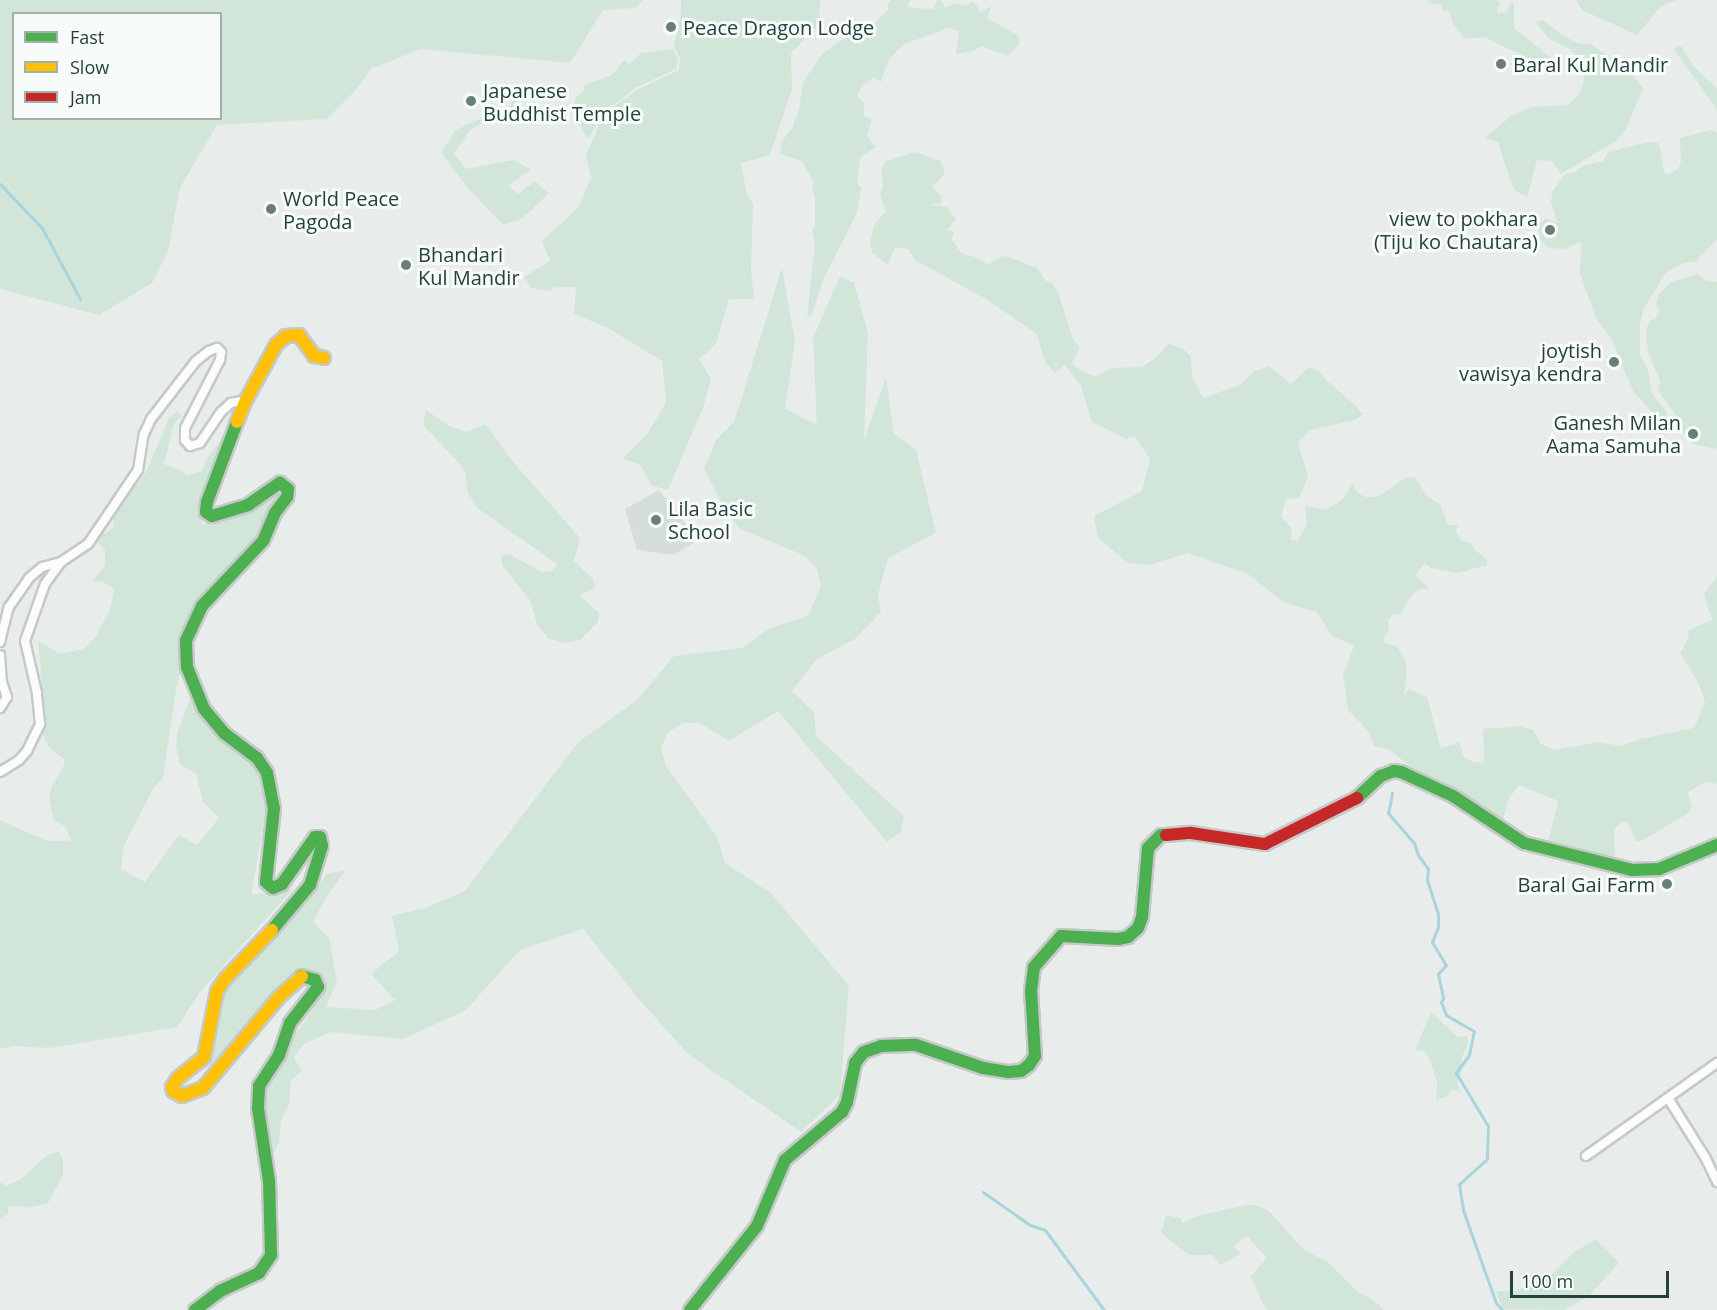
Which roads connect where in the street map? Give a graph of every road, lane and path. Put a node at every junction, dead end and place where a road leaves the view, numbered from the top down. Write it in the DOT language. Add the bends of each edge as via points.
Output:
graph roads {
  1 [pos="324,358"];
  2 [pos="246,400"];
  3 [pos="61,562"];
  4 [pos="0,642"];
  5 [pos="0,655"];
  6 [pos="0,708"];
  7 [pos="0,772"];
  8 [pos="1717,844"];
  9 [pos="1717,1063"];
  10 [pos="1668,1098"];
  11 [pos="1586,1156"];
  12 [pos="1717,1182"];
  13 [pos="195,1310"];
  14 [pos="690,1310"];
  1 -- 2 [label="main road" via="314,356 299,335 286,336 276,345"];
  2 -- 3 [label="street" via="231,403 200,443 190,446 185,440 185,428 221,352 217,348 209,351 196,362 151,419 144,434 138,470 88,543"];
  2 -- 13 [label="main road" via="206,512 212,516 248,505 280,483 288,489 287,497 263,541 202,606 189,632 185,656 204,709 267,773 274,807 266,882 273,888 282,884 315,837 320,837 322,846 310,885 217,991 204,1057 178,1078 173,1091 188,1095 203,1088 297,979 310,976 318,987 290,1023 279,1055 259,1086 271,1255 259,1273 220,1291"];
  3 -- 4 [label="street" via="42,567 29,578 9,606"];
  3 -- 7 [label="street" via="45,585 25,641 40,724 27,751"];
  5 -- 6 [label="street" via="7,697"];
  8 -- 14 [label="main road" via="1659,869 1618,867 1524,843 1453,796 1401,771 1381,776 1357,798 1265,844 1191,833 1161,836 1146,855 1138,928 1128,937 1118,939 1061,936 1034,967 1031,991 1035,1056 1029,1065 1021,1071 1008,1072 983,1068 916,1045 881,1046 864,1052 855,1063 842,1112 785,1160 757,1226"];
  9 -- 10 [label="street"];
  10 -- 11 [label="street"];
  10 -- 12 [label="street"];
}
